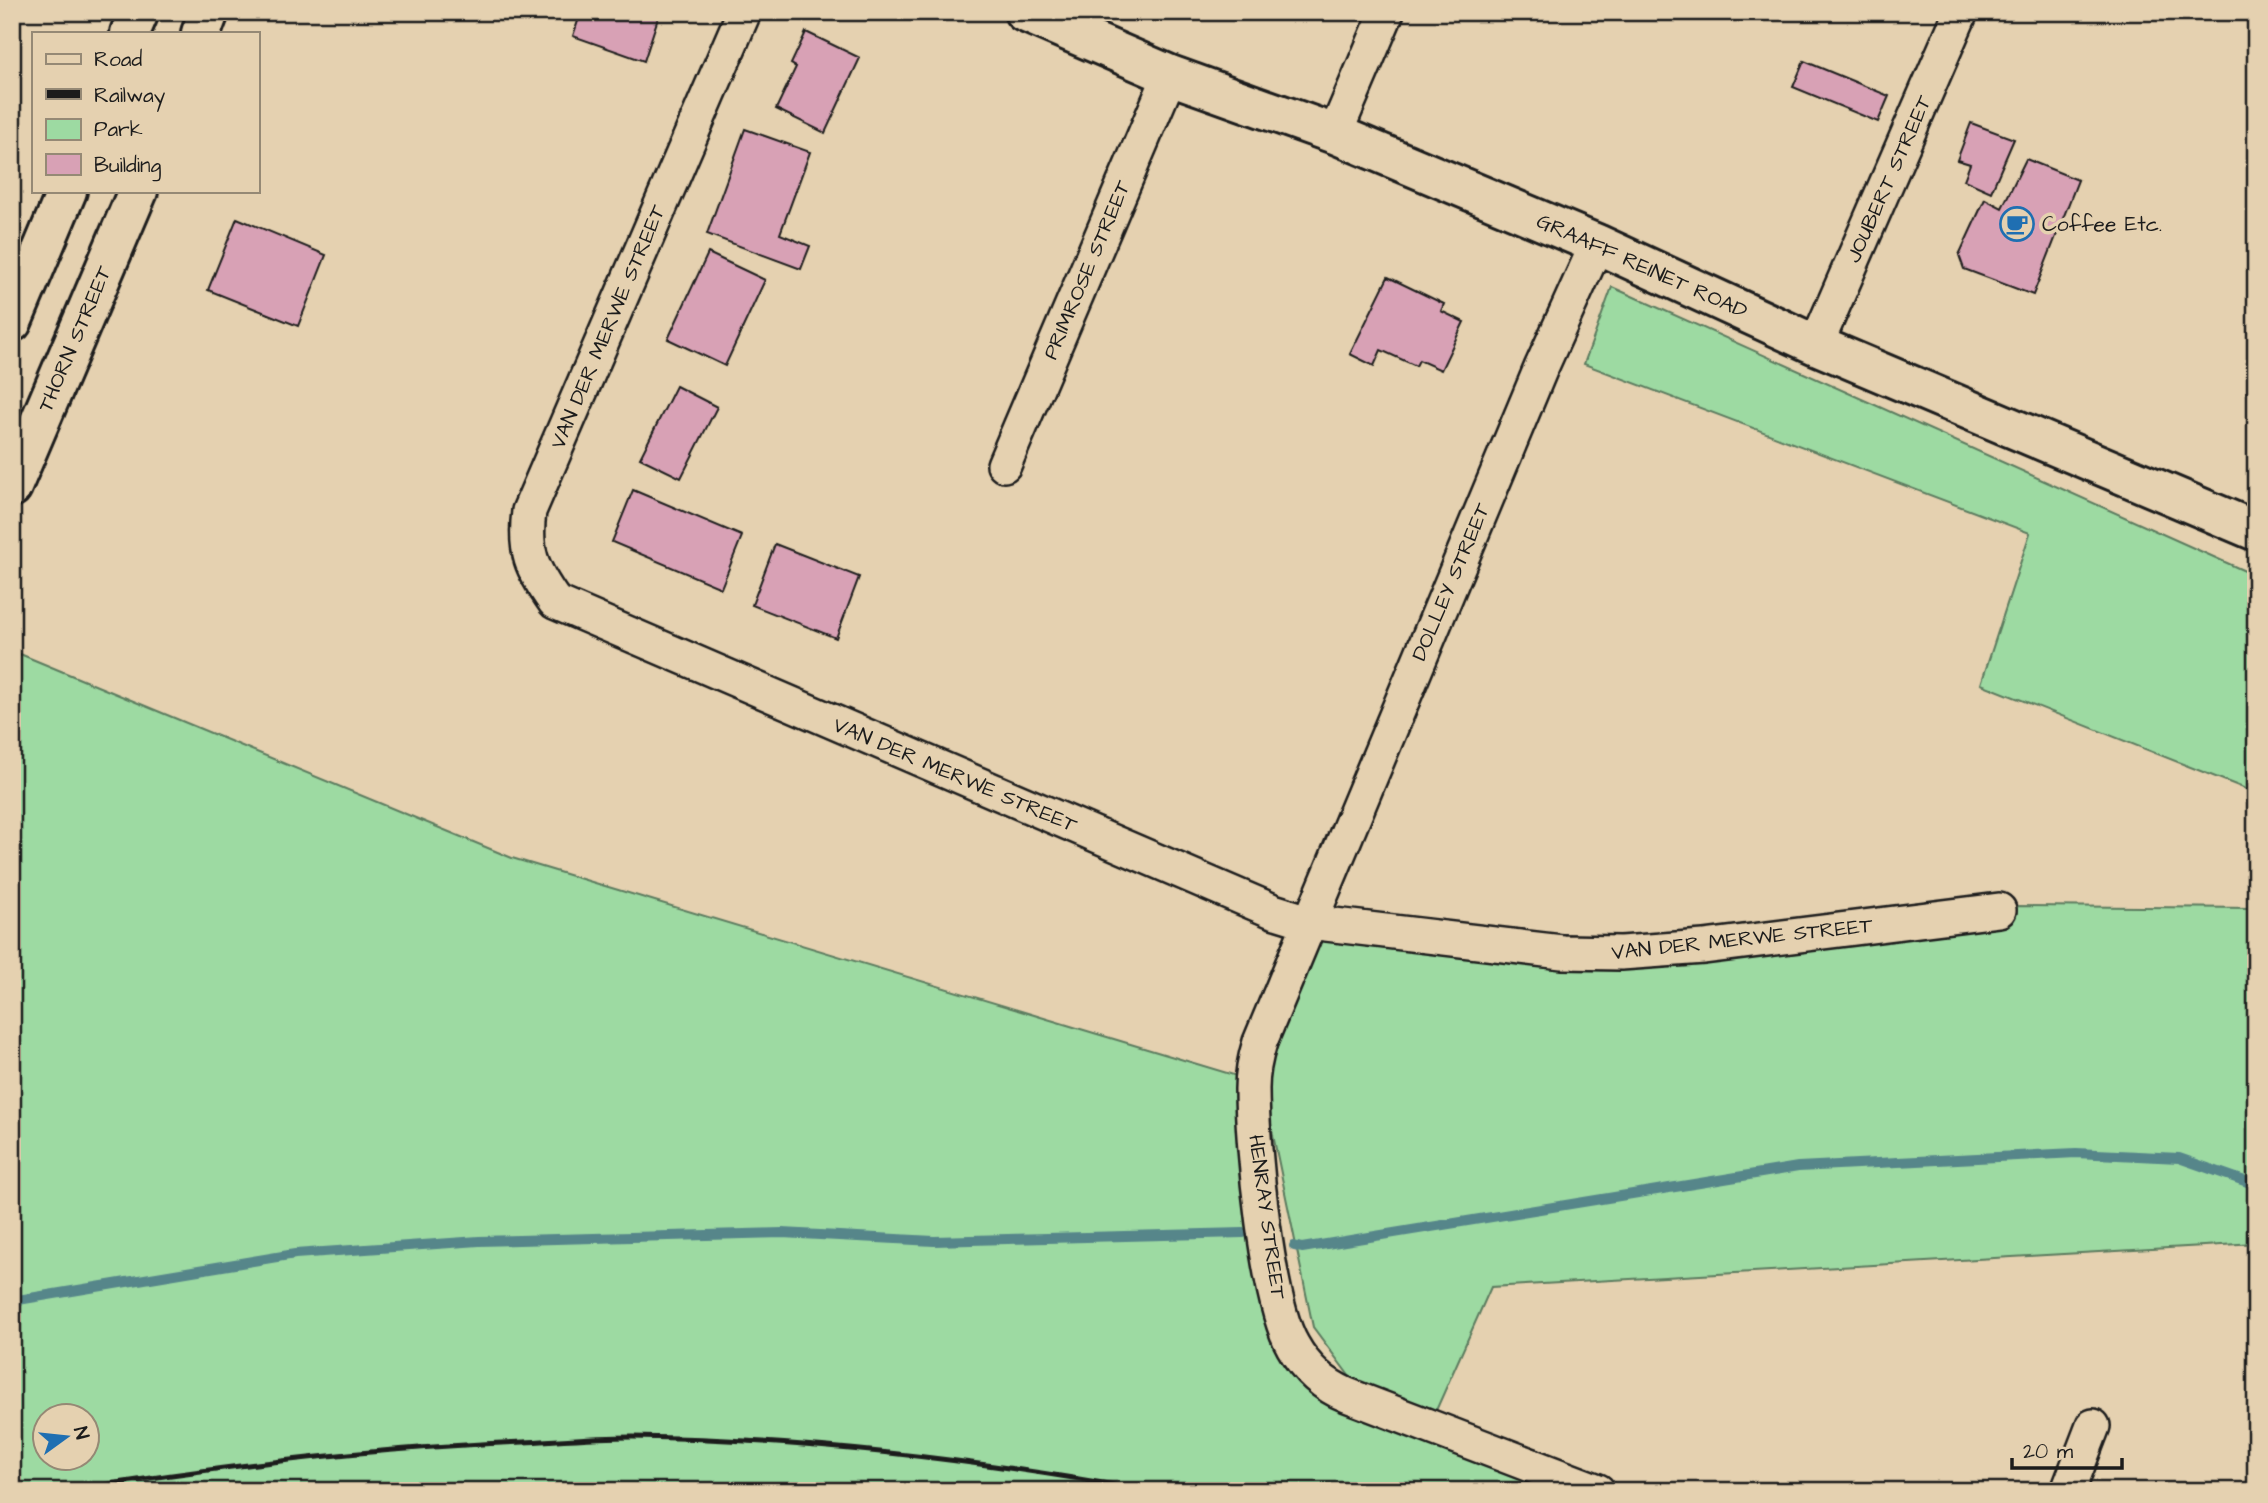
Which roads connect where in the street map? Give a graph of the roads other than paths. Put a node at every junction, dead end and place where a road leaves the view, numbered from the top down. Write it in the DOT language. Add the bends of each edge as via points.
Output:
graph roads {
  1 [pos="139,12"];
  2 [pos="209,12"];
  3 [pos="744,12"];
  4 [pos="1024,12"];
  5 [pos="1387,12"];
  6 [pos="1961,12"];
  7 [pos="130,32"];
  8 [pos="201,32"];
  9 [pos="1170,75"];
  10 [pos="1335,134"];
  11 [pos="67,192"];
  12 [pos="138,192"];
  13 [pos="1597,244"];
  14 [pos="12,322"];
  15 [pos="1816,345"];
  16 [pos="1004,465"];
  17 [pos="12,487"];
  18 [pos="2256,531"];
  19 [pos="1998,910"];
  20 [pos="1309,922"];
  21 [pos="2093,1426"];
  22 [pos="1598,1491"];
  23 [pos="2068,1491"];
  1 -- 7 [label="main road"];
  2 -- 8 [label="main road"];
  3 -- 20 [label="street, VAN DER MERWE STREET" via="529,511 526,541 533,570 555,601 584,616 1273,911"];
  4 -- 9 [label="main road, GRAAFF REINET ROAD"];
  5 -- 10 [label="street"];
  6 -- 15 [label="street, JOUBERT STREET"];
  9 -- 10 [label="main road, GRAAFF REINET ROAD"];
  9 -- 16 [label="street, PRIMROSE STREET"];
  10 -- 13 [label="main road, GRAAFF REINET ROAD"];
  11 -- 14 [label="main road"];
  12 -- 17 [label="main road, THORN STREET"];
  13 -- 15 [label="main road, GRAAFF REINET ROAD"];
  13 -- 20 [label="street, DOLLEY STREET" via="1535,381"];
  15 -- 18 [label="main road, GRAAFF REINET ROAD"];
  19 -- 20 [label="street, VAN DER MERWE STREET" via="1621,953 1562,952"];
  20 -- 22 [label="street, HENRAY STREET" via="1260,1042 1252,1090 1271,1264 1292,1344 1308,1368 1329,1387"];
  21 -- 23 [label="street"];
}
